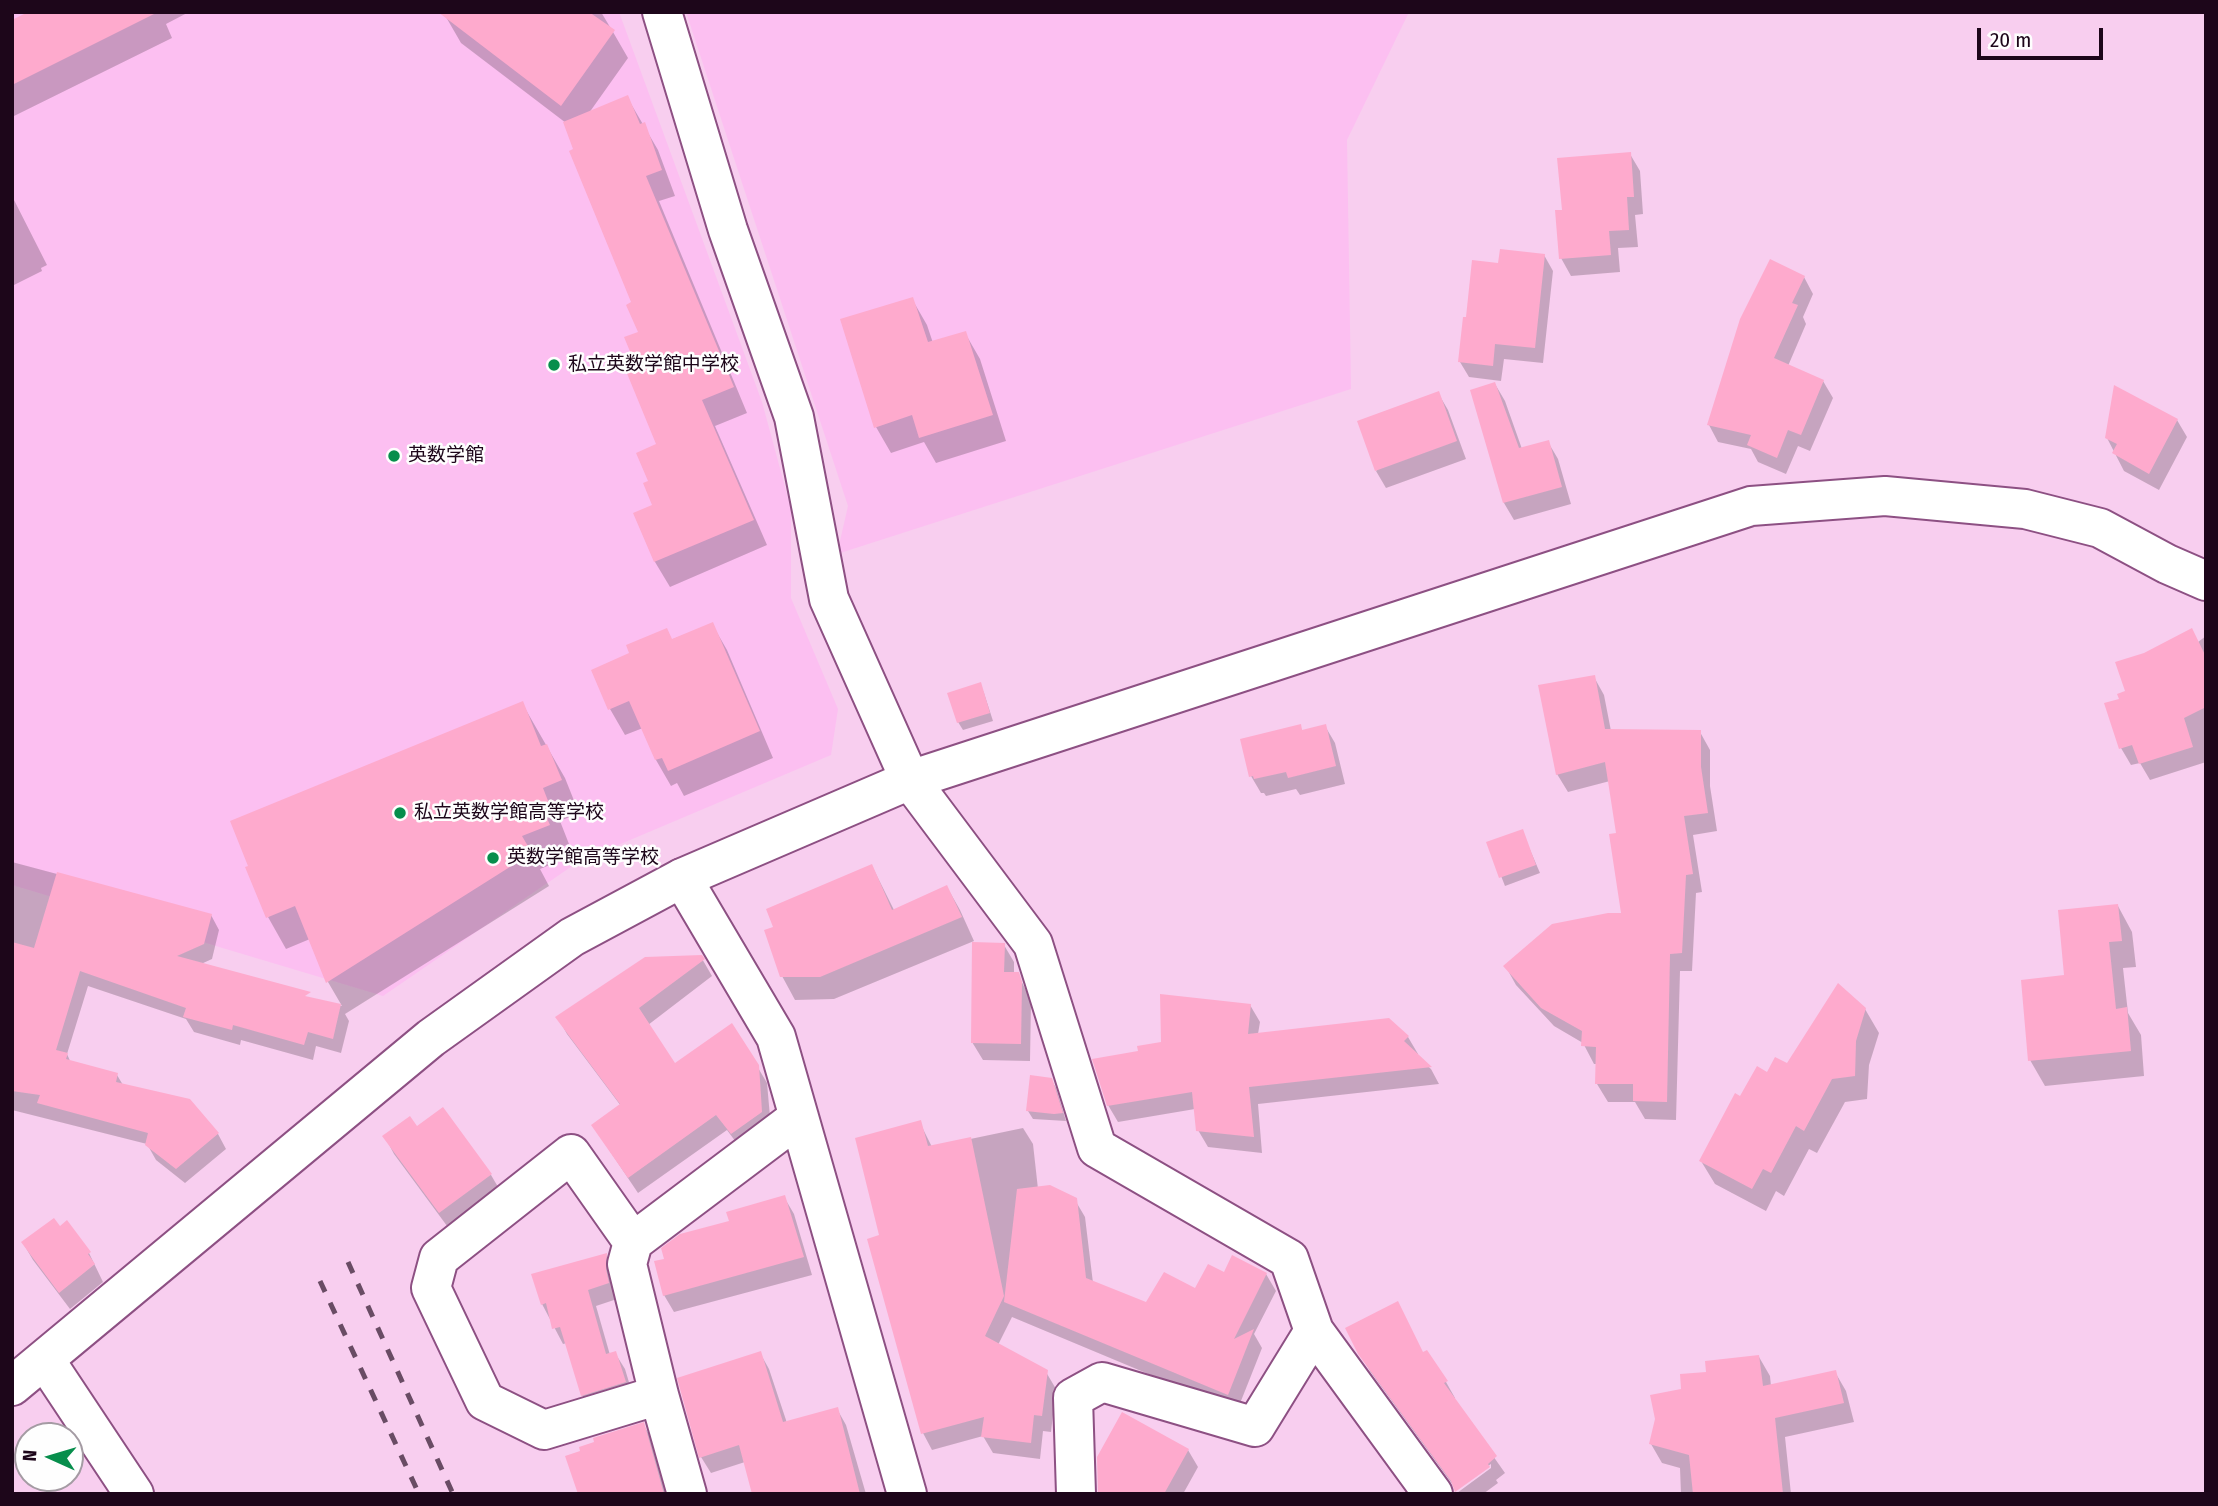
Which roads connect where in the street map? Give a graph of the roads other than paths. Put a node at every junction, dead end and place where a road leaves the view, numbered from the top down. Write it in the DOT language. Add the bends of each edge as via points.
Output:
graph roads {
  1 [pos="662,12"];
  2 [pos="2206,581"];
  3 [pos="910,779"];
  4 [pos="682,878"];
  5 [pos="799,1116"];
  6 [pos="633,1242"];
  7 [pos="1314,1331"];
  8 [pos="45,1360"];
  9 [pos="12,1386"];
  10 [pos="659,1395"];
  11 [pos="134,1494"];
  12 [pos="687,1494"];
  13 [pos="907,1494"];
  14 [pos="1076,1494"];
  15 [pos="1433,1494"];
  1 -- 3 [label="street" via="728,230 794,417 829,599"];
  2 -- 3 [label="street" via="2100,528 2025,509 1885,496 1752,506"];
  3 -- 4 [label="street"];
  3 -- 7 [label="street" via="1033,944 1097,1148 1289,1259"];
  4 -- 5 [label="street" via="776,1037"];
  4 -- 8 [label="street" via="572,937 431,1038"];
  5 -- 6 [label="street"];
  5 -- 13 [label="street"];
  6 -- 10 [label="street" via="627,1264"];
  6 -- 10 [label="street" via="571,1154 439,1258 430,1288 485,1401 544,1430"];
  7 -- 14 [label="street" via="1255,1427 1102,1382 1073,1398"];
  7 -- 15 [label="street"];
  8 -- 9 [label="street"];
  8 -- 11 [label="street"];
  10 -- 12 [label="street"];
}
